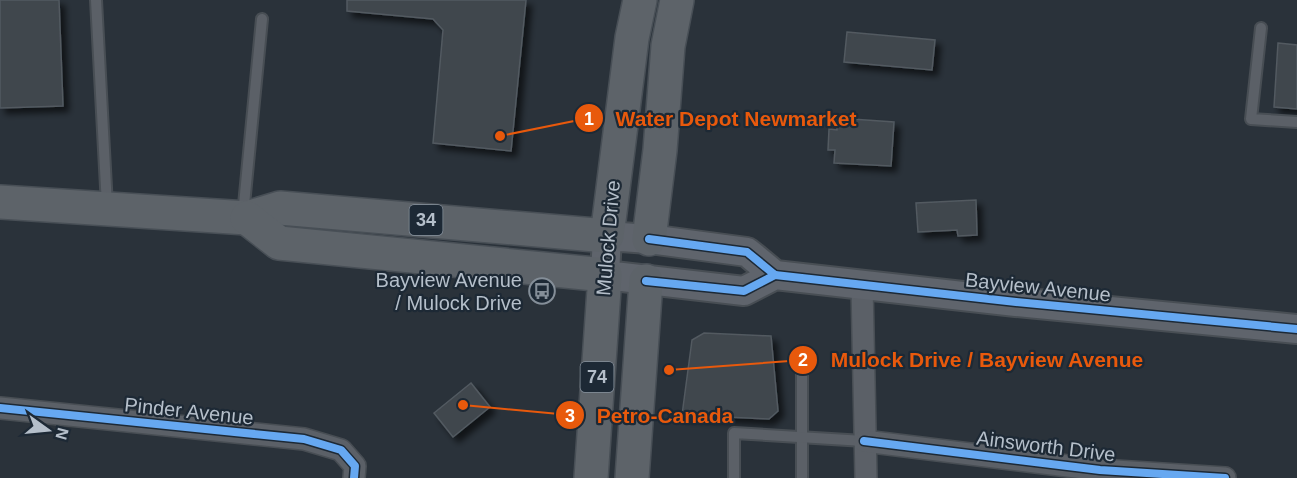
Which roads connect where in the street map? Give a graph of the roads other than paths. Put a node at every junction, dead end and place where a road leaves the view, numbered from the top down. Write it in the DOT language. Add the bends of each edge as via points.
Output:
graph roads {
  1 [pos="96,0"];
  2 [pos="640,0"];
  3 [pos="677,0"];
  4 [pos="262,19"];
  5 [pos="1260,28"];
  6 [pos="1297,122"];
  7 [pos="0,202"];
  8 [pos="107,209"];
  9 [pos="245,218"];
  10 [pos="607,236"];
  11 [pos="650,239"];
  12 [pos="605,275"];
  13 [pos="775,275"];
  14 [pos="646,281"];
  15 [pos="862,285"];
  16 [pos="1297,329"];
  17 [pos="802,363"];
  18 [pos="0,408"];
  19 [pos="802,437"];
  20 [pos="864,441"];
  21 [pos="1099,474"];
  22 [pos="354,478"];
  23 [pos="591,478"];
  24 [pos="632,478"];
  25 [pos="734,478"];
  26 [pos="802,478"];
  27 [pos="866,478"];
  28 [pos="1225,478"];
  1 -- 8 [label="lane"];
  2 -- 10 [label="main road, Mulock Drive / 74"];
  3 -- 11 [label="main road, 74" via="668,46"];
  4 -- 9 [label="lane"];
  5 -- 6 [label="lane" via="1251,119"];
  7 -- 8 [label="main road, 34"];
  8 -- 9 [label="main road, 34"];
  9 -- 10 [label="main road, 34" via="280,208"];
  9 -- 12 [label="main road, 34" via="279,243"];
  10 -- 11 [label="main road, 34"];
  10 -- 12 [label="main road, Mulock Drive / 74"];
  11 -- 13 [label="main road, 34" via="747,252"];
  11 -- 14 [label="main road, 74"];
  12 -- 14 [label="main road, 34"];
  12 -- 23 [label="main road, Mulock Drive / 74"];
  13 -- 14 [label="main road, 34" via="744,291"];
  13 -- 15 [label="main road, Bayview Avenue"];
  14 -- 24 [label="main road, 74"];
  15 -- 16 [label="main road, Bayview Avenue"];
  15 -- 20 [label="street"];
  17 -- 19 [label="lane"];
  18 -- 22 [label="street, Pinder Avenue" via="304,439 341,450 355,466"];
  19 -- 20 [label="lane"];
  19 -- 25 [label="lane" via="734,433"];
  19 -- 26 [label="lane"];
  20 -- 21 [label="street, Ainsworth Drive"];
  20 -- 27 [label="street"];
  21 -- 28 [label="street, Ainsworth Drive"];
}
